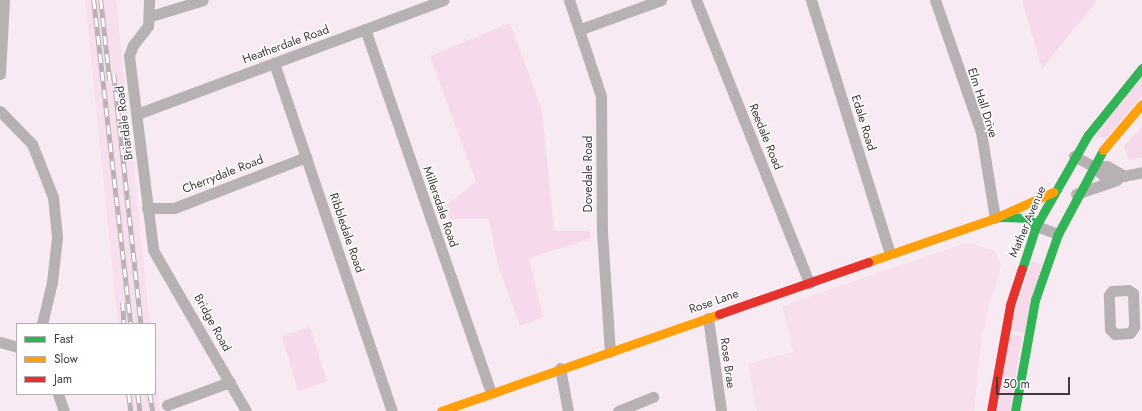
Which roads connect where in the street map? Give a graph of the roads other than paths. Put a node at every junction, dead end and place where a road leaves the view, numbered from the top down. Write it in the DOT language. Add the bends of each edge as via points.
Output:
graph roads {
  1 [pos="4,0"];
  2 [pos="149,0"];
  3 [pos="203,0"];
  4 [pos="443,0"];
  5 [pos="569,0"];
  6 [pos="661,0"];
  7 [pos="696,0"];
  8 [pos="811,0"];
  9 [pos="935,0"];
  10 [pos="151,16"];
  11 [pos="364,29"];
  12 [pos="581,29"];
  13 [pos="274,63"];
  14 [pos="1142,68"];
  15 [pos="0,74"];
  16 [pos="1142,104"];
  17 [pos="0,111"];
  18 [pos="137,114"];
  19 [pos="1074,156"];
  20 [pos="306,157"];
  21 [pos="1093,166"];
  22 [pos="1142,172"];
  23 [pos="1124,176"];
  24 [pos="1053,192"];
  25 [pos="1076,194"];
  26 [pos="147,208"];
  27 [pos="996,218"];
  28 [pos="1036,226"];
  29 [pos="1058,234"];
  30 [pos="153,250"];
  31 [pos="890,253"];
  32 [pos="809,283"];
  33 [pos="708,318"];
  34 [pos="42,323"];
  35 [pos="0,342"];
  36 [pos="16,347"];
  37 [pos="610,352"];
  38 [pos="560,368"];
  39 [pos="230,382"];
  40 [pos="491,393"];
  41 [pos="58,395"];
  42 [pos="653,397"];
  43 [pos="167,405"];
  44 [pos="64,411"];
  45 [pos="246,411"];
  46 [pos="392,411"];
  47 [pos="441,411"];
  48 [pos="568,411"];
  49 [pos="618,411"];
  50 [pos="721,411"];
  51 [pos="991,411"];
  52 [pos="1015,411"];
  1 -- 15 [label="street"];
  2 -- 10 [label="street"];
  3 -- 10 [label="street"];
  4 -- 11 [label="street, Heatherdale Road"];
  5 -- 12 [label="street, Dovedale Road"];
  6 -- 12 [label="street"];
  7 -- 32 [label="street, Reedale Road"];
  8 -- 31 [label="street, Edale Road"];
  9 -- 27 [label="street, Elm Hall Drive" via="981,132"];
  10 -- 18 [label="street, Briardale Road" via="129,56"];
  11 -- 13 [label="street, Heatherdale Road"];
  11 -- 40 [label="street, Millersdale Road"];
  12 -- 37 [label="street, Dovedale Road" via="601,96 602,232"];
  13 -- 18 [label="street, Heatherdale Road"];
  13 -- 20 [label="street, Ribbledale Road"];
  14 -- 19 [label="main road, Mather Avenue" via="1114,99"];
  16 -- 21 [label="main road" via="1110,140"];
  17 -- 34 [label="street" via="32,144 53,198 57,237 52,282"];
  18 -- 26 [label="street, Briardale Road"];
  19 -- 21 [label="street"];
  19 -- 24 [label="main road, Mather Avenue"];
  20 -- 26 [label="street, Cherrydale Road" via="174,208"];
  20 -- 46 [label="street, Ribbledale Road"];
  21 -- 23 [label="street" via="1107,166"];
  21 -- 25 [label="main road"];
  22 -- 23 [label="street"];
  23 -- 25 [label="street"];
  24 -- 27 [label="main road, Rose Lane"];
  24 -- 28 [label="main road, Mather Avenue"];
  25 -- 29 [label="main road"];
  26 -- 30 [label="street, Briardale Road"];
  27 -- 28 [label="main road" via="1027,229"];
  27 -- 31 [label="main road, Rose Lane"];
  28 -- 29 [label="street"];
  28 -- 51 [label="main road, Mather Avenue" via="1010,305"];
  29 -- 52 [label="main road" via="1035,300"];
  30 -- 39 [label="street, Bridge Road"];
  31 -- 32 [label="main road, Rose Lane"];
  32 -- 33 [label="main road, Rose Lane"];
  33 -- 37 [label="main road, Rose Lane"];
  33 -- 50 [label="street, Rose Brae"];
  35 -- 36 [label="street"];
  37 -- 38 [label="main road, Rose Lane"];
  38 -- 40 [label="main road, Rose Lane"];
  38 -- 48 [label="street"];
  39 -- 43 [label="street"];
  39 -- 45 [label="street, Bridge Road"];
  40 -- 47 [label="main road, Rose Lane"];
  41 -- 44 [label="street"];
  42 -- 49 [label="street"];
}
